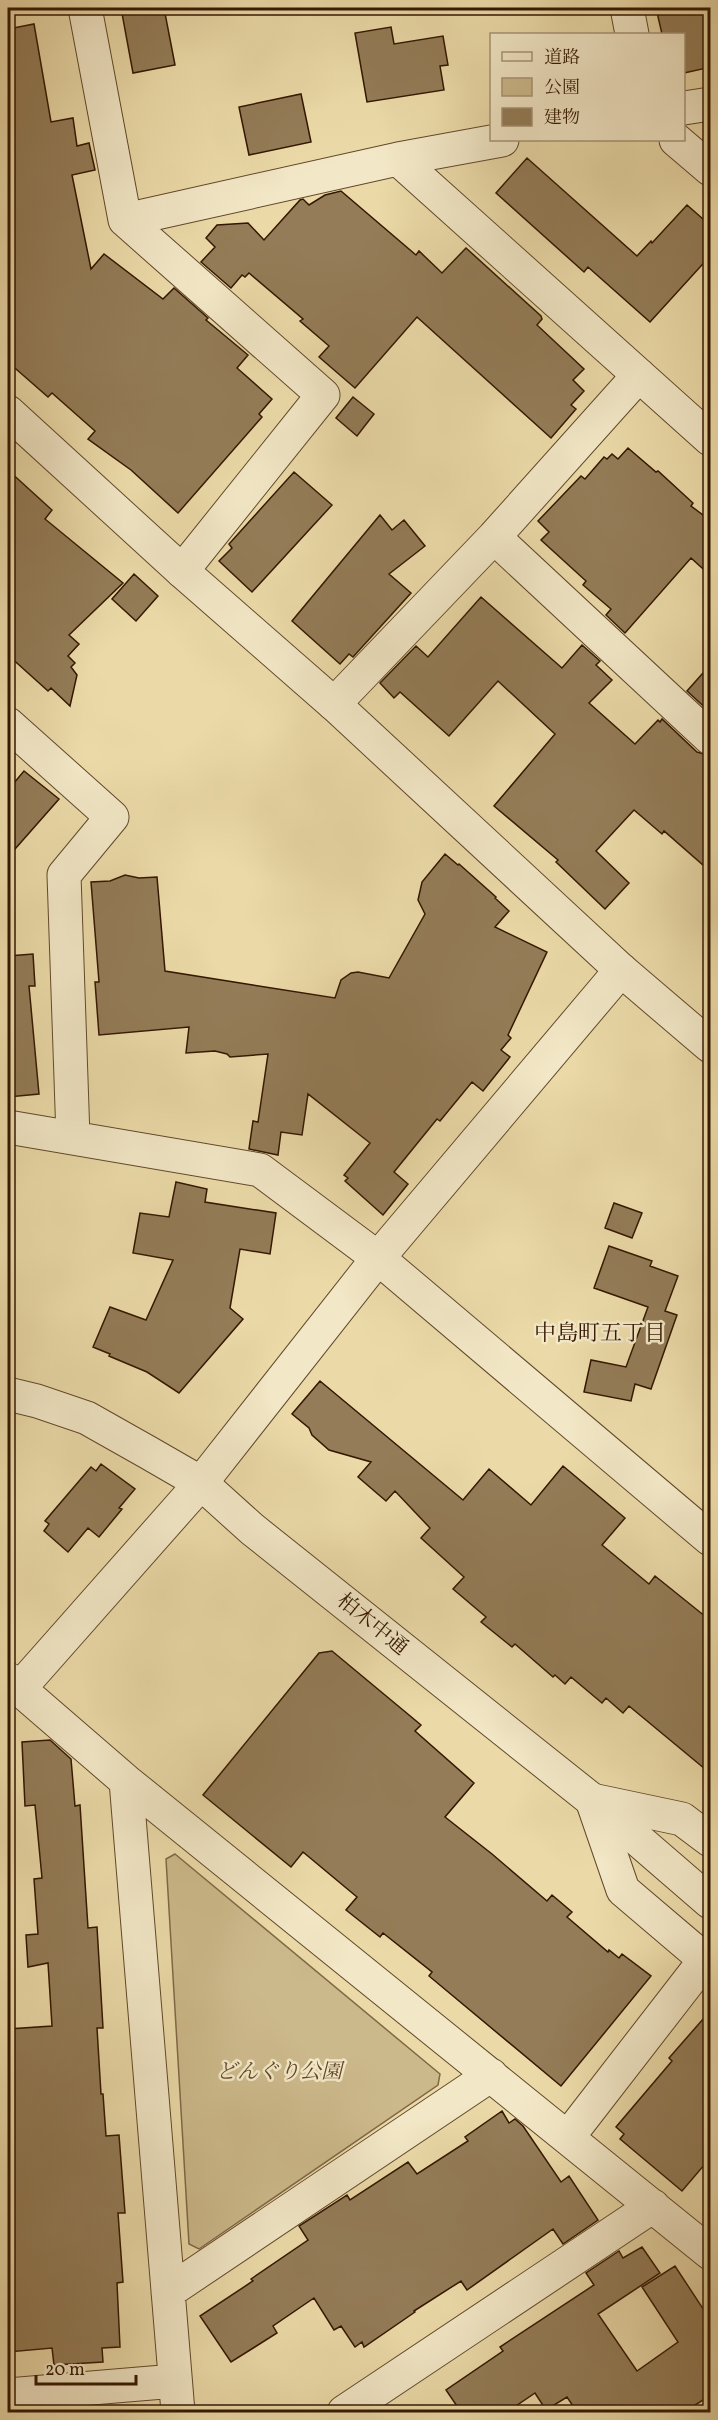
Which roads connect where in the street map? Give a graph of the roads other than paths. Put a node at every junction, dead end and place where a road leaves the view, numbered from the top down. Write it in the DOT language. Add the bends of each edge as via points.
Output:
graph roads {
  1 [pos="85,8"];
  2 [pos="627,8"];
  3 [pos="632,33"];
  4 [pos="711,104"];
  5 [pos="685,108"];
  6 [pos="497,141"];
  7 [pos="677,141"];
  8 [pos="398,159"];
  9 [pos="711,170"];
  10 [pos="125,220"];
  11 [pos="639,375"];
  12 [pos="8,412"];
  13 [pos="711,439"];
  14 [pos="494,537"];
  15 [pos="182,571"];
  16 [pos="334,704"];
  17 [pos="8,724"];
  18 [pos="711,738"];
  19 [pos="621,970"];
  20 [pos="711,1046"];
  21 [pos="8,1127"];
  22 [pos="74,1137"];
  23 [pos="378,1258"];
  24 [pos="8,1394"];
  25 [pos="201,1483"];
  26 [pos="711,1539"];
  27 [pos="13,1684"];
  28 [pos="126,1781"];
  29 [pos="591,1800"];
  30 [pos="711,1840"];
  31 [pos="705,1897"];
  32 [pos="708,1962"];
  33 [pos="491,2075"];
  34 [pos="568,2137"];
  35 [pos="653,2206"];
  36 [pos="711,2253"];
  37 [pos="168,2292"];
  38 [pos="8,2395"];
  39 [pos="177,2397"];
  40 [pos="344,2412"];
  1 -- 10 [label="street"];
  2 -- 3 [label="street"];
  4 -- 5 [label="street"];
  6 -- 8 [label="street"];
  7 -- 9 [label="street"];
  8 -- 10 [label="street"];
  8 -- 11 [label="street"];
  10 -- 15 [label="street" via="323,395"];
  11 -- 13 [label="street"];
  11 -- 14 [label="street"];
  12 -- 15 [label="street"];
  14 -- 16 [label="street"];
  14 -- 18 [label="street"];
  15 -- 16 [label="street"];
  16 -- 19 [label="street"];
  17 -- 22 [label="street" via="112,817 64,875"];
  19 -- 20 [label="street"];
  19 -- 23 [label="street"];
  21 -- 22 [label="street"];
  22 -- 23 [label="street" via="260,1170"];
  23 -- 25 [label="street"];
  23 -- 26 [label="street"];
  24 -- 25 [label="street, 柏木中通" via="87,1418"];
  25 -- 27 [label="street"];
  25 -- 29 [label="street, 柏木中通" via="252,1530"];
  27 -- 28 [label="street"];
  28 -- 33 [label="street"];
  28 -- 37 [label="street"];
  29 -- 30 [label="street" via="682,1819"];
  29 -- 31 [label="street, 柏木中通"];
  29 -- 32 [label="street" via="623,1890"];
  32 -- 34 [label="street"];
  33 -- 34 [label="street"];
  33 -- 37 [label="street"];
  34 -- 35 [label="street"];
  35 -- 36 [label="street"];
  35 -- 40 [label="street"];
  37 -- 39 [label="street"];
  38 -- 39 [label="street"];
}
